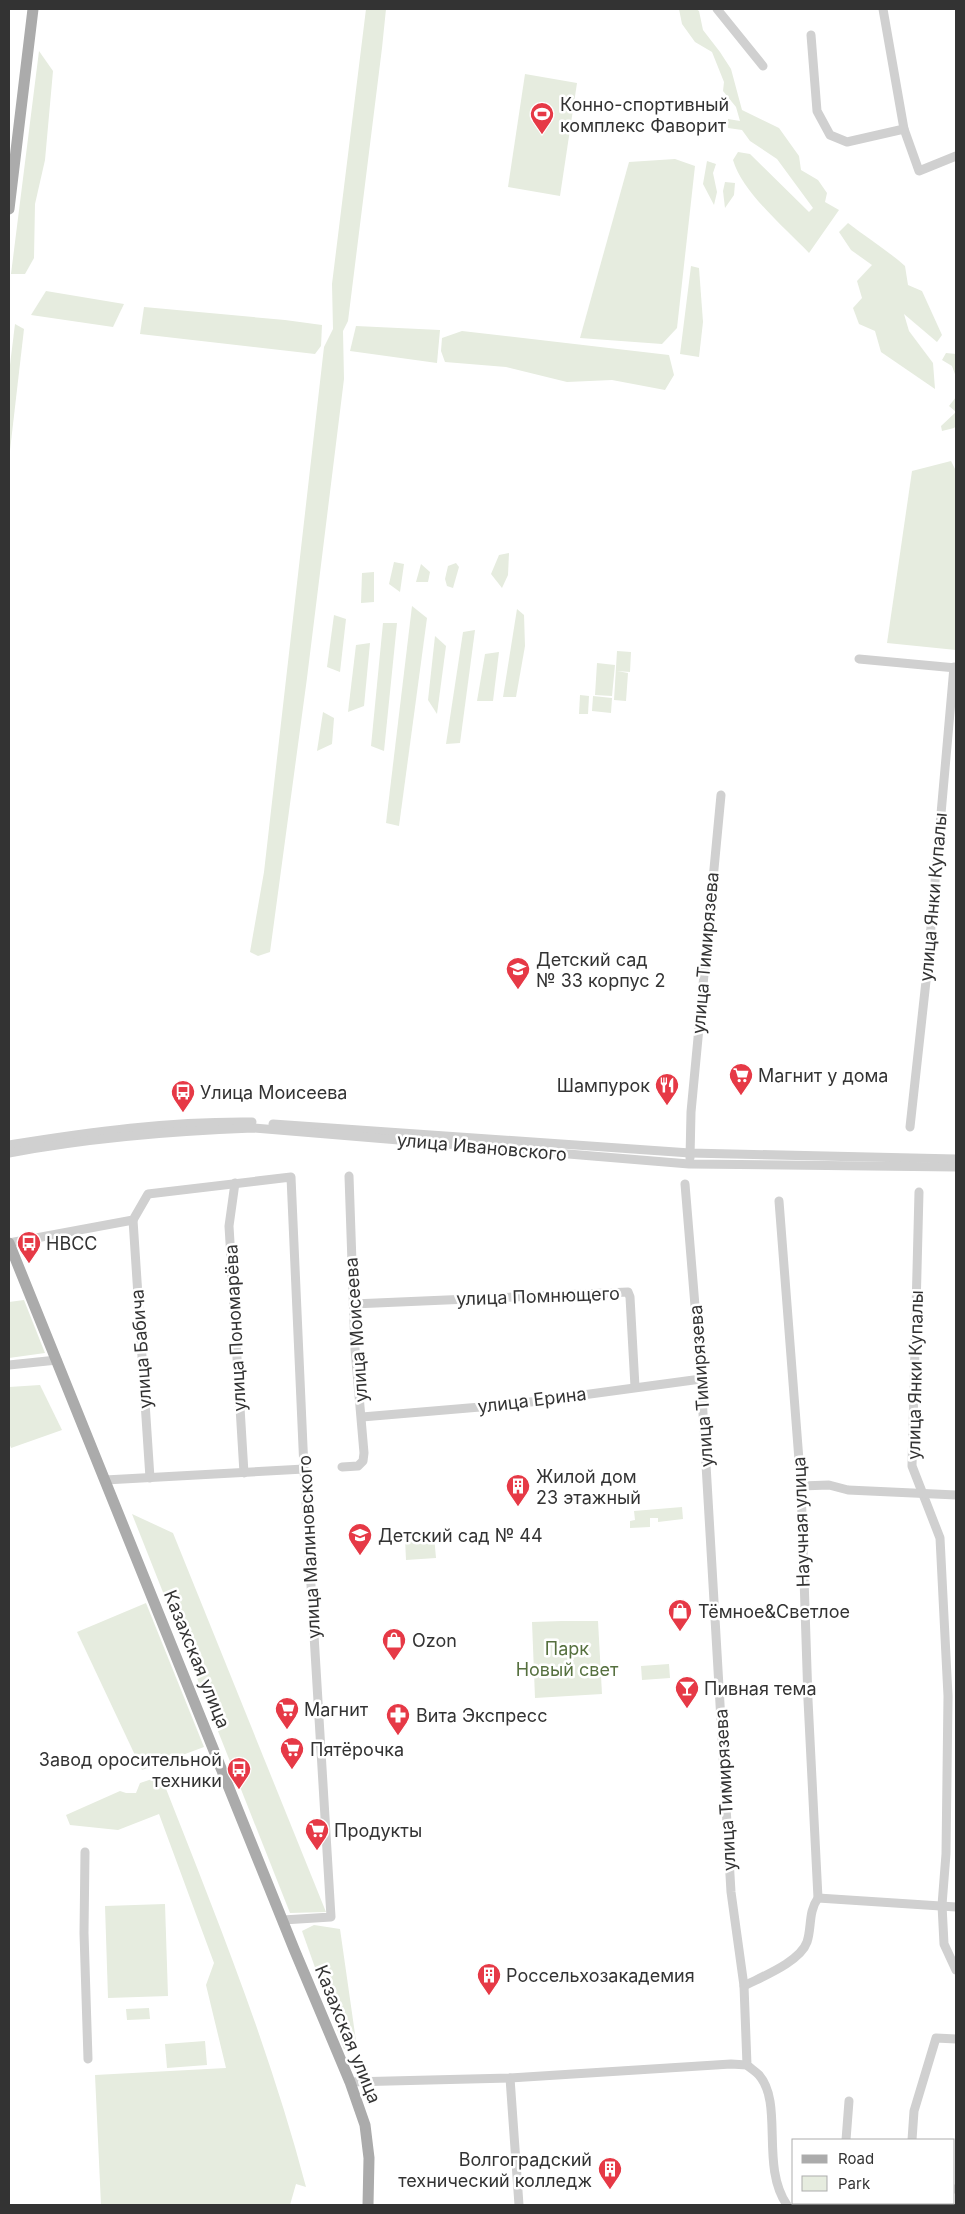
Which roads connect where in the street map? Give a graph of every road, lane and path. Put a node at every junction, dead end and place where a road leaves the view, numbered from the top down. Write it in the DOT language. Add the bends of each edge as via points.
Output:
graph roads {
  1 [pos="33,9"];
  2 [pos="717,9"];
  3 [pos="883,9"];
  4 [pos="811,35"];
  5 [pos="763,66"];
  6 [pos="904,129"];
  7 [pos="956,156"];
  8 [pos="9,210"];
  9 [pos="860,659"];
  10 [pos="955,668"];
  11 [pos="721,795"];
  12 [pos="910,1127"];
  13 [pos="9,1145"];
  14 [pos="9,1153"];
  15 [pos="690,1153"];
  16 [pos="956,1159"];
  17 [pos="689,1164"];
  18 [pos="956,1167"];
  19 [pos="348,1176"];
  20 [pos="235,1183"];
  21 [pos="685,1184"];
  22 [pos="919,1192"];
  23 [pos="779,1201"];
  24 [pos="133,1220"];
  25 [pos="9,1243"];
  26 [pos="352,1304"];
  27 [pos="57,1360"];
  28 [pos="9,1365"];
  29 [pos="701,1379"];
  30 [pos="635,1387"];
  31 [pos="362,1417"];
  32 [pos="342,1467"];
  33 [pos="304,1469"];
  34 [pos="244,1473"];
  35 [pos="150,1478"];
  36 [pos="105,1480"];
  37 [pos="801,1486"];
  38 [pos="923,1494"];
  39 [pos="956,1495"];
  40 [pos="85,1852"];
  41 [pos="818,1898"];
  42 [pos="942,1905"];
  43 [pos="956,1907"];
  44 [pos="283,1920"];
  45 [pos="956,1970"];
  46 [pos="744,1986"];
  47 [pos="956,2039"];
  48 [pos="88,2058"];
  49 [pos="747,2065"];
  50 [pos="510,2078"];
  51 [pos="350,2082"];
  52 [pos="849,2101"];
  53 [pos="846,2139"];
  54 [pos="912,2139"];
  55 [pos="368,2205"];
  56 [pos="519,2205"];
  57 [pos="787,2205"];
  1 -- 8 [label="main road"];
  2 -- 5 [label="street"];
  3 -- 6 [label="street"];
  4 -- 6 [label="street" via="817,111 830,135 847,142"];
  6 -- 7 [label="street" via="919,172"];
  9 -- 10 [label="street"];
  10 -- 12 [label="street, улица Янки Купалы"];
  11 -- 15 [label="street, улица Тимирязева" via="691,1112"];
  13 -- 15 [label="street, улица Ивановского" via="192,1122 251,1122"];
  14 -- 17 [label="street, улица Ивановского" via="93,1140 253,1128"];
  15 -- 16 [label="street, улица Ивановского"];
  15 -- 17 [label="street, улица Тимирязева"];
  17 -- 18 [label="street, улица Ивановского"];
  19 -- 26 [label="street, улица Моисеева"];
  20 -- 24 [label="street" via="148,1194"];
  20 -- 33 [label="street, улица Малиновского" via="291,1177"];
  20 -- 34 [label="street, улица Пономарёва" via="229,1226"];
  21 -- 29 [label="street, улица Тимирязева"];
  22 -- 38 [label="street, улица Янки Купалы" via="912,1466"];
  23 -- 37 [label="street, Научная улица"];
  24 -- 25 [label="street"];
  24 -- 35 [label="street, улица Бабича"];
  25 -- 27 [label="main road, Казахская улица"];
  26 -- 30 [label="street, улица Помнющего" via="628,1292"];
  26 -- 31 [label="street, улица Моисеева"];
  27 -- 28 [label="street"];
  27 -- 36 [label="main road, Казахская улица"];
  29 -- 30 [label="street, улица Ерина"];
  29 -- 46 [label="street, улица Тимирязева" via="731,1892"];
  30 -- 31 [label="street, улица Ерина" via="516,1404"];
  31 -- 32 [label="street, улица Моисеева" via="363,1461 358,1466"];
  33 -- 34 [label="street"];
  33 -- 44 [label="street, улица Малиновского" via="331,1917"];
  34 -- 35 [label="street"];
  35 -- 36 [label="street"];
  36 -- 44 [label="main road, Казахская улица"];
  37 -- 38 [label="street" via="829,1485 848,1490"];
  37 -- 41 [label="street, Научная улица"];
  38 -- 39 [label="street"];
  38 -- 42 [label="street, улица Янки Купалы" via="940,1538 948,1696 946,1854"];
  40 -- 48 [label="street"];
  41 -- 42 [label="street"];
  41 -- 46 [label="street, Научная улица" via="812,1906 807,1944 782,1967"];
  42 -- 43 [label="street"];
  42 -- 45 [label="street, улица Янки Купалы" via="944,1944"];
  44 -- 51 [label="main road, Казахская улица"];
  46 -- 49 [label="street, улица Тимирязева"];
  47 -- 54 [label="street" via="936,2038 914,2111"];
  49 -- 50 [label="street"];
  49 -- 57 [label="street" via="766,2087 770,2102 773,2172 776,2186"];
  50 -- 51 [label="street"];
  50 -- 56 [label="street"];
  51 -- 55 [label="main road, Казахская улица" via="365,2125 369,2158"];
  52 -- 53 [label="street"];
}
